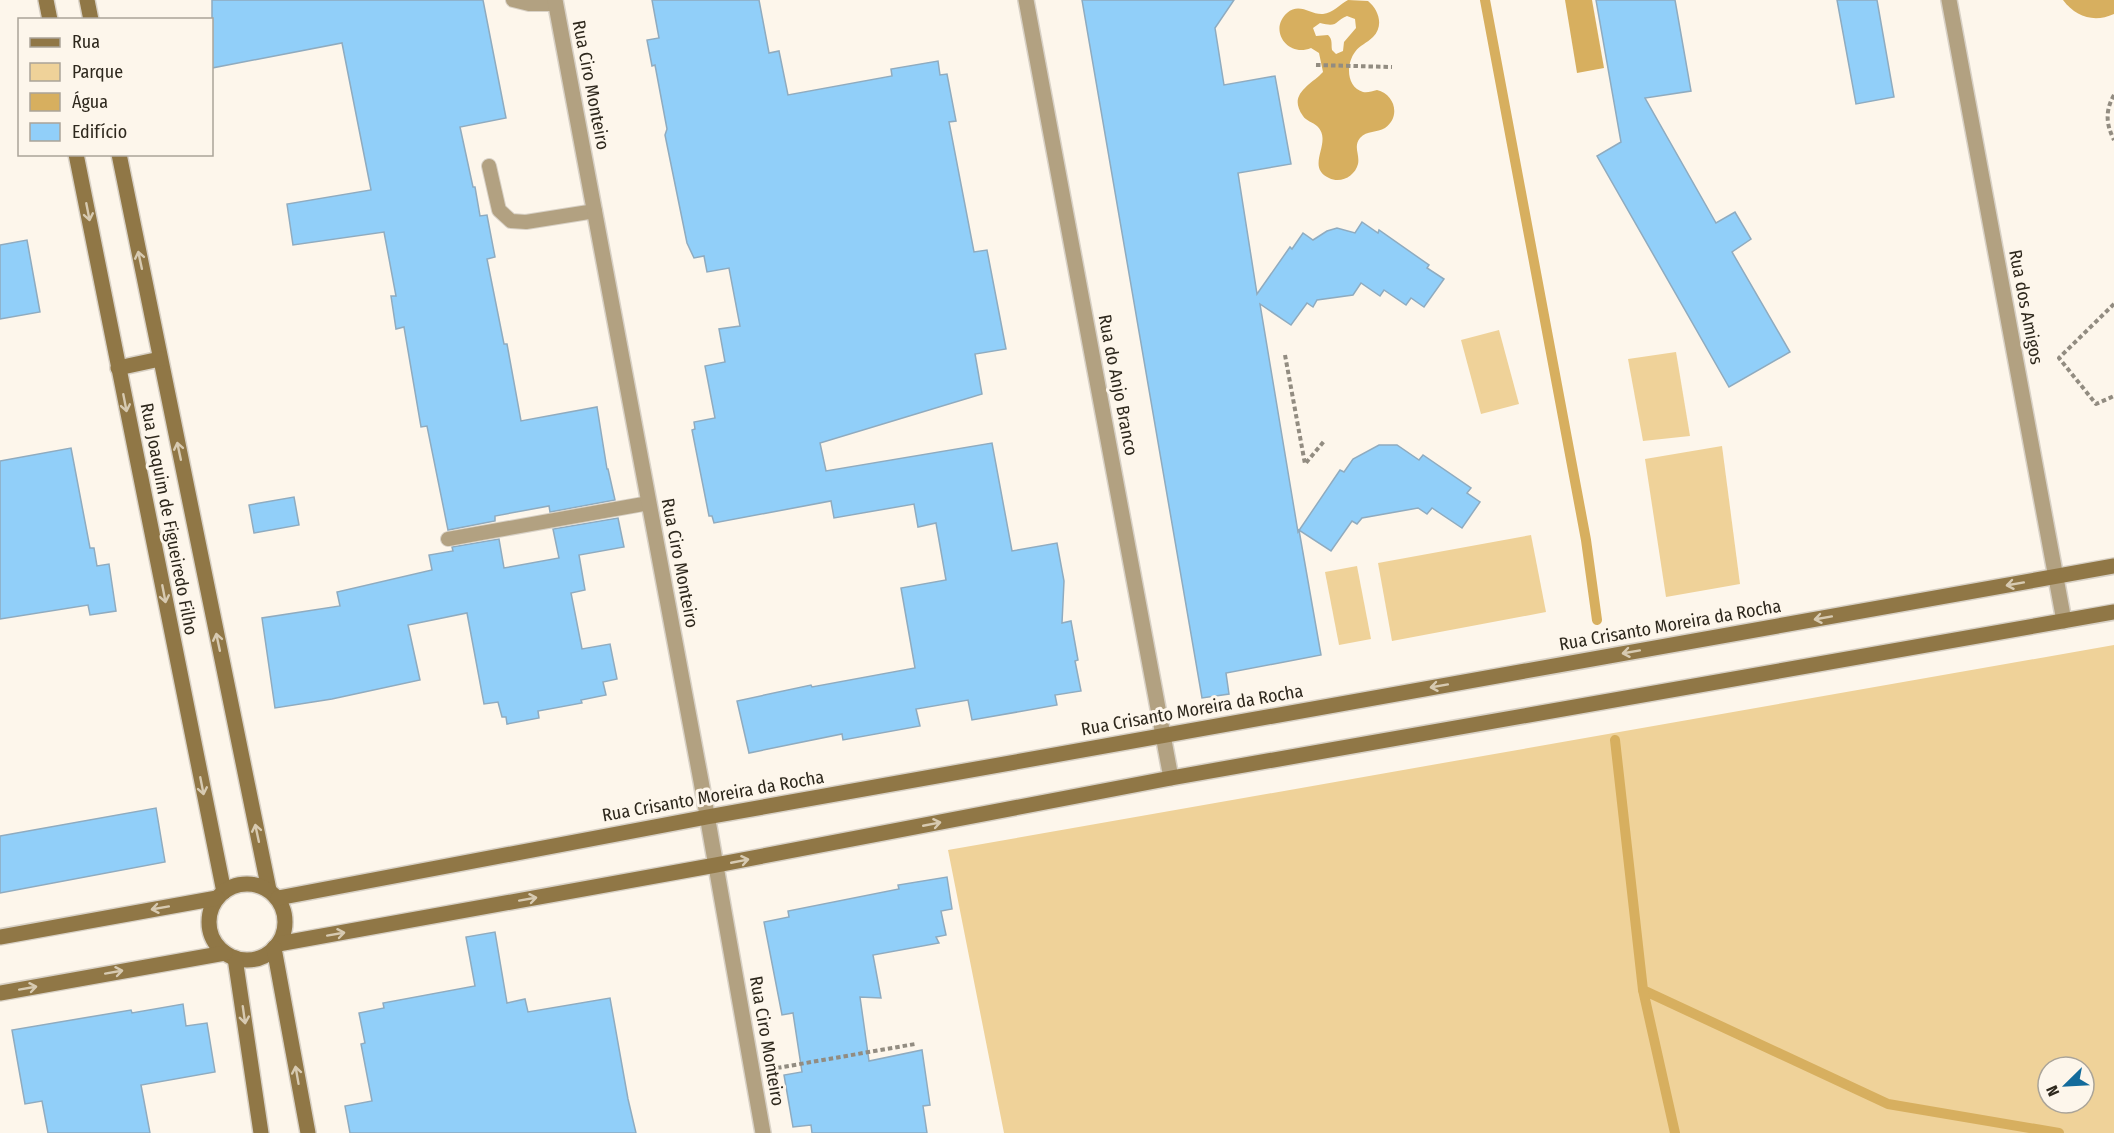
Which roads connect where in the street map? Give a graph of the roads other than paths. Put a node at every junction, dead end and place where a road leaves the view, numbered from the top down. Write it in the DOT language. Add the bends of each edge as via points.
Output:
graph roads {
  1 [pos="46,0"];
  2 [pos="87,0"];
  3 [pos="513,0"];
  4 [pos="1026,0"];
  5 [pos="1949,0"];
  6 [pos="556,2"];
  7 [pos="50,18"];
  8 [pos="91,18"];
  9 [pos="76,156"];
  10 [pos="119,156"];
  11 [pos="489,166"];
  12 [pos="595,211"];
  13 [pos="160,358"];
  14 [pos="118,368"];
  15 [pos="650,503"];
  16 [pos="448,538"];
  17 [pos="2114,566"];
  18 [pos="2057,576"];
  19 [pos="2114,612"];
  20 [pos="2064,621"];
  21 [pos="1164,735"];
  22 [pos="1171,778"];
  23 [pos="707,817"];
  24 [pos="716,865"];
  25 [pos="273,894"];
  26 [pos="220,895"];
  27 [pos="0,936"];
  28 [pos="276,946"];
  29 [pos="230,955"];
  30 [pos="0,993"];
  31 [pos="261,1133"];
  32 [pos="308,1133"];
  33 [pos="764,1133"];
  1 -- 7 [label="main road"];
  2 -- 8 [label="main road"];
  3 -- 6 [label="lane" via="529,4"];
  4 -- 21 [label="street, Rua do Anjo Branco"];
  5 -- 18 [label="street, Rua dos Amigos"];
  6 -- 12 [label="street, Rua Ciro Monteiro"];
  9 -- 14 [label="main road, Rua Joaquim de Figueiredo Filho, one-way"];
  13 -- 10 [label="main road, Rua Joaquim de Figueiredo Filho, one-way"];
  11 -- 12 [label="lane" via="499,210 511,221"];
  12 -- 15 [label="street, Rua Ciro Monteiro"];
  13 -- 14 [label="main road"];
  25 -- 13 [label="main road, Rua Joaquim de Figueiredo Filho, one-way"];
  14 -- 26 [label="main road, Rua Joaquim de Figueiredo Filho, one-way"];
  15 -- 16 [label="lane"];
  15 -- 23 [label="street, Rua Ciro Monteiro"];
  17 -- 18 [label="main road, Rua Crisanto Moreira da Rocha"];
  18 -- 20 [label="street, Rua dos Amigos"];
  18 -- 21 [label="main road, Rua Crisanto Moreira da Rocha, one-way"];
  19 -- 20 [label="main road"];
  20 -- 22 [label="main road"];
  21 -- 22 [label="street, Rua do Anjo Branco"];
  21 -- 23 [label="main road, Rua Crisanto Moreira da Rocha"];
  24 -- 22 [label="main road, one-way"];
  23 -- 24 [label="street, Rua Ciro Monteiro"];
  23 -- 25 [label="main road, Rua Crisanto Moreira da Rocha"];
  28 -- 24 [label="main road, one-way"];
  24 -- 33 [label="street, Rua Ciro Monteiro"];
  25 -- 26 [label="main road" via="258,885 246,884 234,885"];
  25 -- 28 [label="main road" via="284,910 285,923"];
  26 -- 27 [label="main road, one-way"];
  26 -- 29 [label="main road" via="210,927 212,937"];
  28 -- 29 [label="main road" via="258,959"];
  32 -- 28 [label="main road, one-way"];
  30 -- 29 [label="main road, one-way"];
  29 -- 31 [label="main road, one-way"];
}
